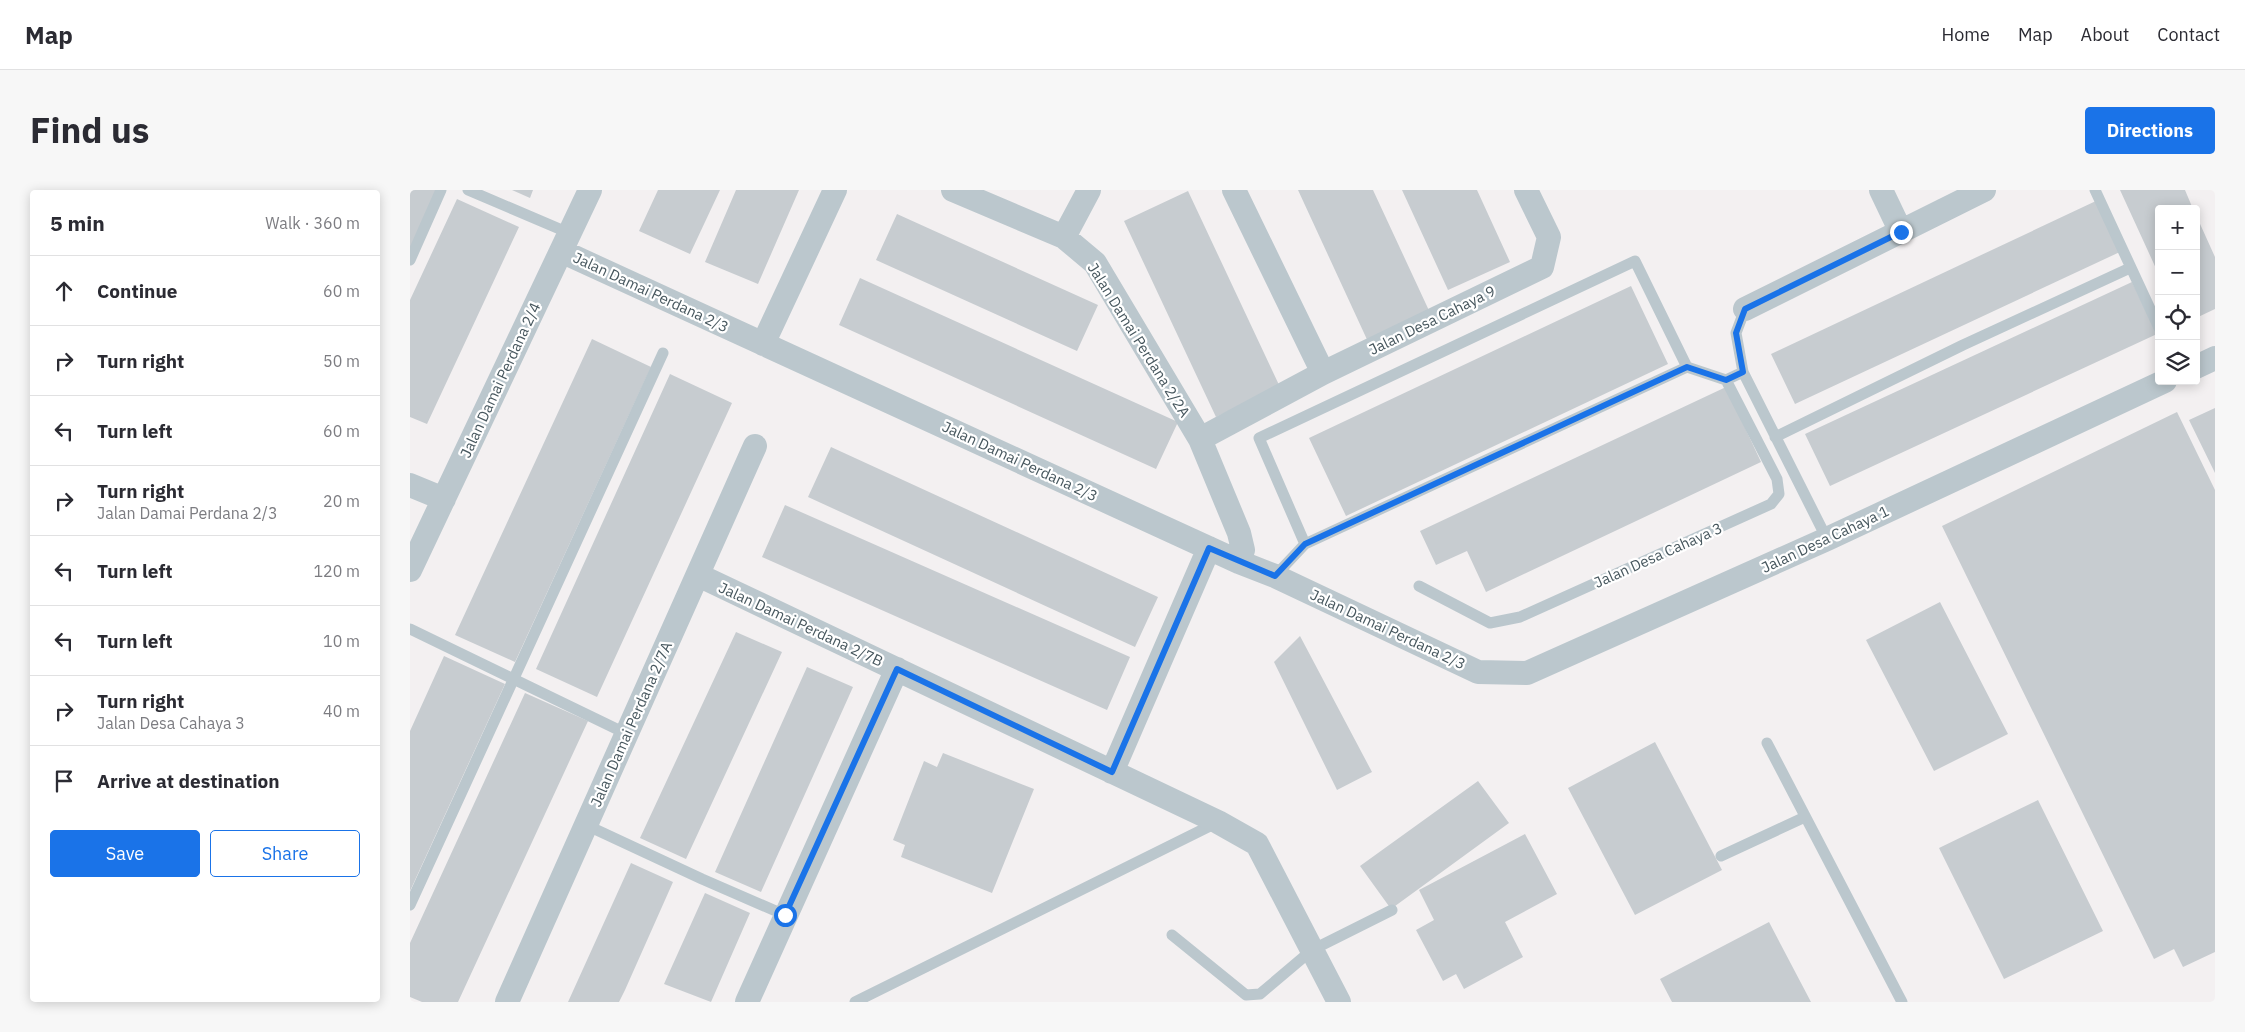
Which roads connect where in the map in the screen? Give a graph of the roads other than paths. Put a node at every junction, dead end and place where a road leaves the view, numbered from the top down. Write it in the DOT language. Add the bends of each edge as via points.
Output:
graph roads {
  1 [pos="441,190"];
  2 [pos="468,190"];
  3 [pos="590,190"];
  4 [pos="835,190"];
  5 [pos="953,190"];
  6 [pos="1088,190"];
  7 [pos="1234,190"];
  8 [pos="1526,190"];
  9 [pos="1881,190"];
  10 [pos="1984,190"];
  11 [pos="2095,190"];
  12 [pos="1901,232"];
  13 [pos="1064,237"];
  14 [pos="565,242"];
  15 [pos="410,260"];
  16 [pos="2130,268"];
  17 [pos="1745,309"];
  18 [pos="2155,320"];
  19 [pos="763,344"];
  20 [pos="663,353"];
  21 [pos="2215,358"];
  22 [pos="2200,365"];
  23 [pos="1687,367"];
  24 [pos="1743,372"];
  25 [pos="1323,373"];
  26 [pos="1726,380"];
  27 [pos="2156,385"];
  28 [pos="1775,437"];
  29 [pos="1200,439"];
  30 [pos="755,446"];
  31 [pos="410,485"];
  32 [pos="444,499"];
  33 [pos="1827,539"];
  34 [pos="1305,544"];
  35 [pos="1209,548"];
  36 [pos="1239,562"];
  37 [pos="410,570"];
  38 [pos="698,575"];
  39 [pos="1275,576"];
  40 [pos="1419,586"];
  41 [pos="410,628"];
  42 [pos="897,669"];
  43 [pos="1478,672"];
  44 [pos="512,680"];
  45 [pos="627,734"];
  46 [pos="1767,743"];
  47 [pos="1112,772"];
  48 [pos="1805,817"];
  49 [pos="1218,822"];
  50 [pos="586,824"];
  51 [pos="1721,856"];
  52 [pos="410,906"];
  53 [pos="1392,910"];
  54 [pos="785,915"];
  55 [pos="1172,935"];
  56 [pos="1312,950"];
  57 [pos="507,1002"];
  58 [pos="747,1002"];
  59 [pos="855,1002"];
  60 [pos="1339,1002"];
  61 [pos="1902,1002"];
  1 -- 15 [label="lane"];
  2 -- 14 [label="lane"];
  3 -- 14 [label="street, Jalan Damai Perdana 2/4"];
  4 -- 19 [label="street"];
  5 -- 13 [label="street, Jalan Damai Perdana 2/2A"];
  6 -- 13 [label="street"];
  7 -- 25 [label="street"];
  8 -- 25 [label="street, Jalan Desa Cahaya 9" via="1549,237 1542,267"];
  9 -- 12 [label="street"];
  10 -- 12 [label="street"];
  11 -- 16 [label="lane"];
  12 -- 17 [label="street"];
  13 -- 29 [label="street, Jalan Damai Perdana 2/2A" via="1095,264"];
  14 -- 19 [label="street, Jalan Damai Perdana 2/3"];
  14 -- 32 [label="street, Jalan Damai Perdana 2/4"];
  16 -- 18 [label="lane"];
  16 -- 28 [label="lane"];
  17 -- 24 [label="lane" via="1736,333"];
  19 -- 35 [label="street, Jalan Damai Perdana 2/3"];
  20 -- 44 [label="lane"];
  21 -- 22 [label="street"];
  23 -- 26 [label="lane"];
  23 -- 34 [label="lane"];
  23 -- 34 [label="lane" via="1635,261 1259,438"];
  24 -- 26 [label="lane"];
  24 -- 28 [label="lane"];
  25 -- 29 [label="street, Jalan Desa Cahaya 9"];
  26 -- 40 [label="lane, Jalan Desa Cahaya 3" via="1777,479 1779,494 1770,504 1520,617 1490,623"];
  27 -- 33 [label="street, Jalan Desa Cahaya 1"];
  28 -- 33 [label="lane"];
  29 -- 36 [label="street, Jalan Damai Perdana 2/2A" via="1239,533 1243,550"];
  30 -- 38 [label="street, Jalan Damai Perdana 2/7A"];
  31 -- 32 [label="street"];
  32 -- 37 [label="street, Jalan Damai Perdana 2/4"];
  33 -- 43 [label="street, Jalan Desa Cahaya 1" via="1527,673"];
  34 -- 39 [label="lane"];
  35 -- 36 [label="street, Jalan Damai Perdana 2/3"];
  35 -- 47 [label="street"];
  36 -- 39 [label="street, Jalan Damai Perdana 2/3"];
  38 -- 42 [label="street, Jalan Damai Perdana 2/7B"];
  38 -- 45 [label="street, Jalan Damai Perdana 2/7A"];
  39 -- 43 [label="street, Jalan Damai Perdana 2/3"];
  41 -- 44 [label="lane"];
  42 -- 47 [label="street, Jalan Damai Perdana 2/7B"];
  42 -- 54 [label="street"];
  44 -- 45 [label="lane"];
  44 -- 52 [label="lane"];
  45 -- 50 [label="street, Jalan Damai Perdana 2/7A"];
  46 -- 48 [label="lane"];
  47 -- 49 [label="street, Jalan Damai Perdana 2/7B"];
  48 -- 51 [label="lane"];
  48 -- 61 [label="lane"];
  49 -- 56 [label="street, Jalan Damai Perdana 2/7B" via="1257,844"];
  49 -- 59 [label="lane"];
  50 -- 54 [label="lane"];
  50 -- 57 [label="street, Jalan Damai Perdana 2/7A"];
  53 -- 56 [label="lane"];
  54 -- 58 [label="street"];
  55 -- 56 [label="lane" via="1246,995 1260,994"];
  56 -- 60 [label="street, Jalan Damai Perdana 2/7B"];
}
